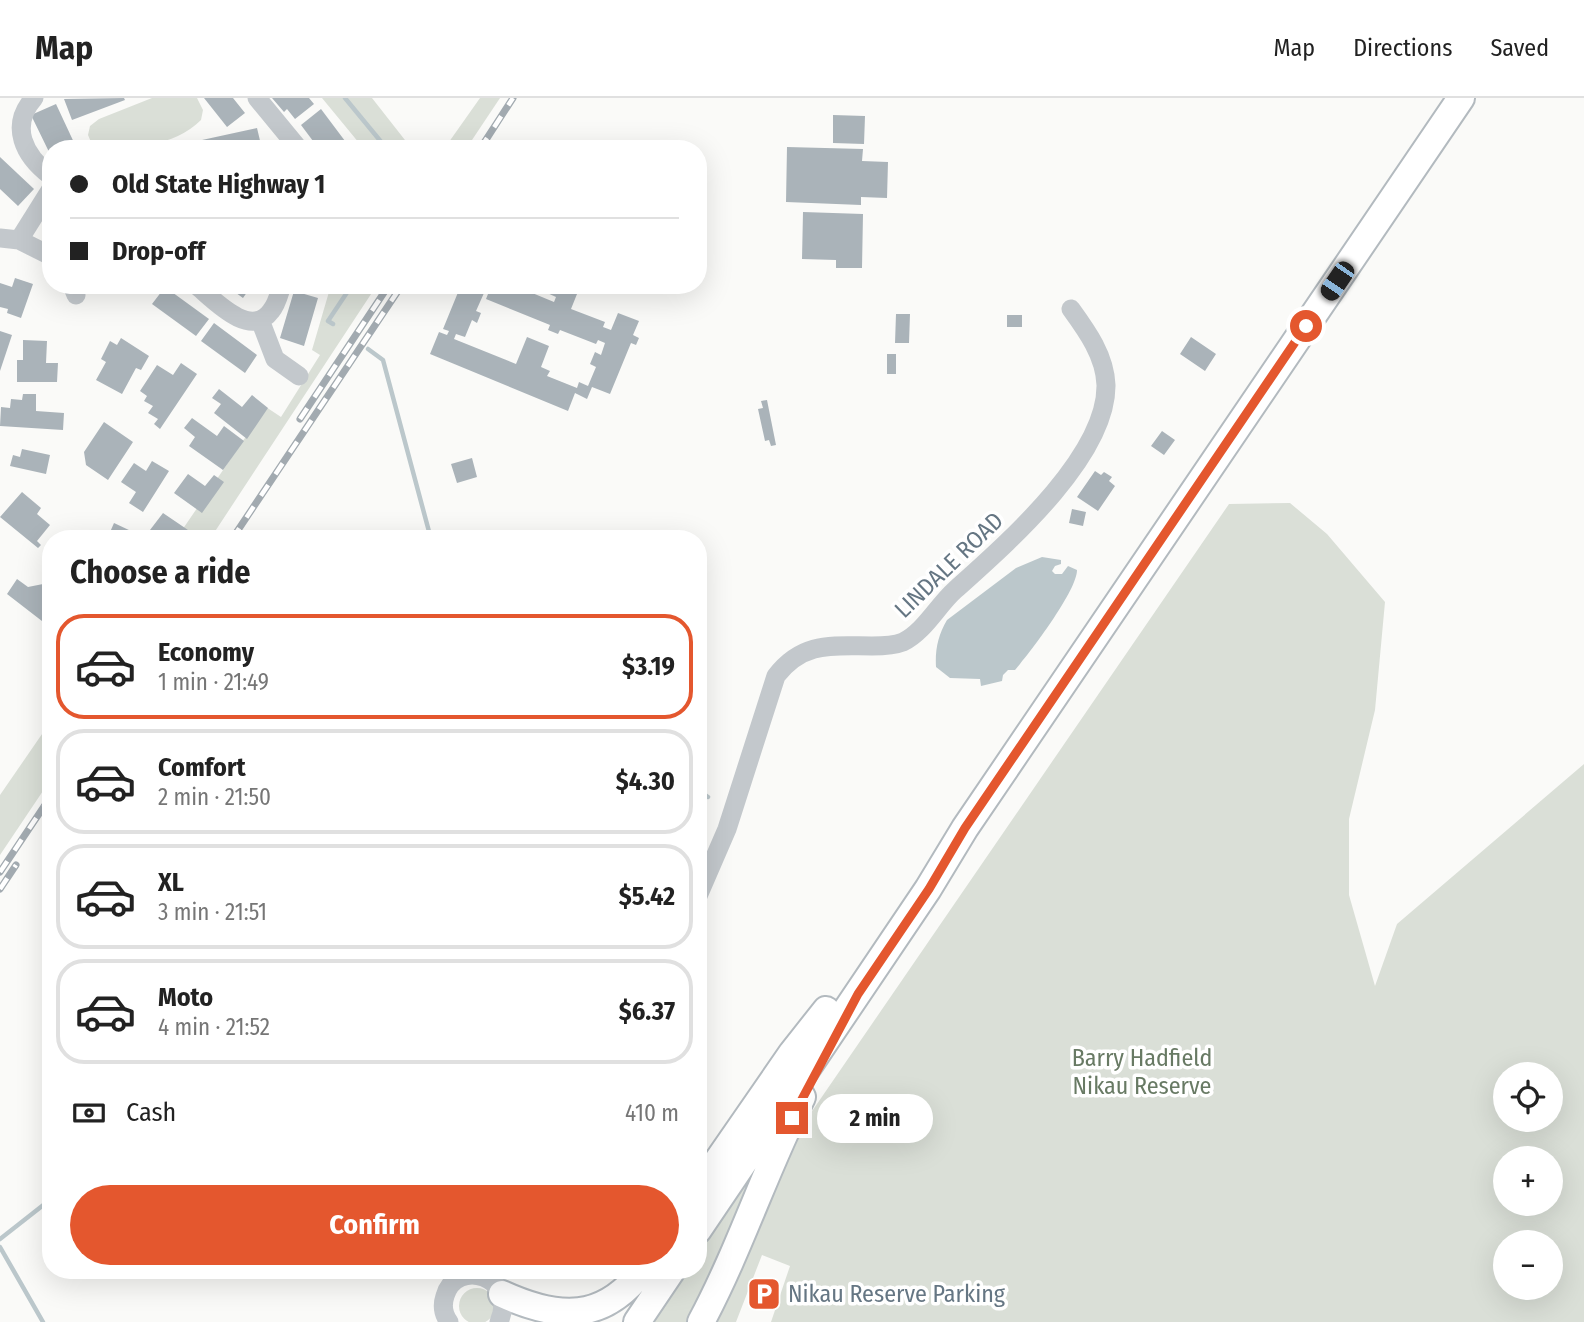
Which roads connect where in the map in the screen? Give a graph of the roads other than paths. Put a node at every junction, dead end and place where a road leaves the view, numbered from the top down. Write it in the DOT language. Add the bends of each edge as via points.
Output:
graph roads {
  1 [pos="34,98"];
  2 [pos="257,98"];
  3 [pos="1461,98"];
  4 [pos="287,140"];
  5 [pos="42,168"];
  6 [pos="42,200"];
  7 [pos="10,239"];
  8 [pos="42,252"];
  9 [pos="208,294"];
  10 [pos="279,294"];
  11 [pos="1071,309"];
  12 [pos="260,320"];
  13 [pos="299,376"];
  14 [pos="965,828"];
  15 [pos="707,875"];
  16 [pos="858,994"];
  17 [pos="826,1010"];
  18 [pos="707,1176"];
  19 [pos="707,1189"];
  20 [pos="707,1217"];
  21 [pos="457,1279"];
  22 [pos="637,1279"];
  23 [pos="647,1279"];
  24 [pos="666,1279"];
  25 [pos="499,1285"];
  26 [pos="449,1322"];
  27 [pos="499,1322"];
  28 [pos="618,1322"];
  29 [pos="637,1322"];
  30 [pos="701,1322"];
  1 -- 5 [label="street" via="22,119 21,138"];
  2 -- 4 [label="street"];
  3 -- 14 [label="main road"];
  6 -- 7 [label="street"];
  7 -- 8 [label="street"];
  9 -- 12 [label="street" via="240,319"];
  10 -- 12 [label="street" via="272,311"];
  11 -- 15 [label="street, LINDALE ROAD" via="1101,358 1106,385 1102,417 1087,445 1032,518 943,602 913,637 886,646 811,648 787,662 776,676 727,829"];
  12 -- 13 [label="street" via="275,359"];
  14 -- 16 [label="main road"];
  14 -- 17 [label="main road" via="913,886"];
  16 -- 20 [label="main road"];
  16 -- 30 [label="main road" via="792,1118 729,1269"];
  17 -- 18 [label="main road"];
  17 -- 19 [label="main road"];
  21 -- 26 [label="street" via="443,1304"];
  22 -- 25 [label="main road" via="600,1310 571,1315 541,1310"];
  23 -- 28 [label="main road"];
  24 -- 29 [label="main road"];
  25 -- 27 [label="street" via="503,1312"];
}
